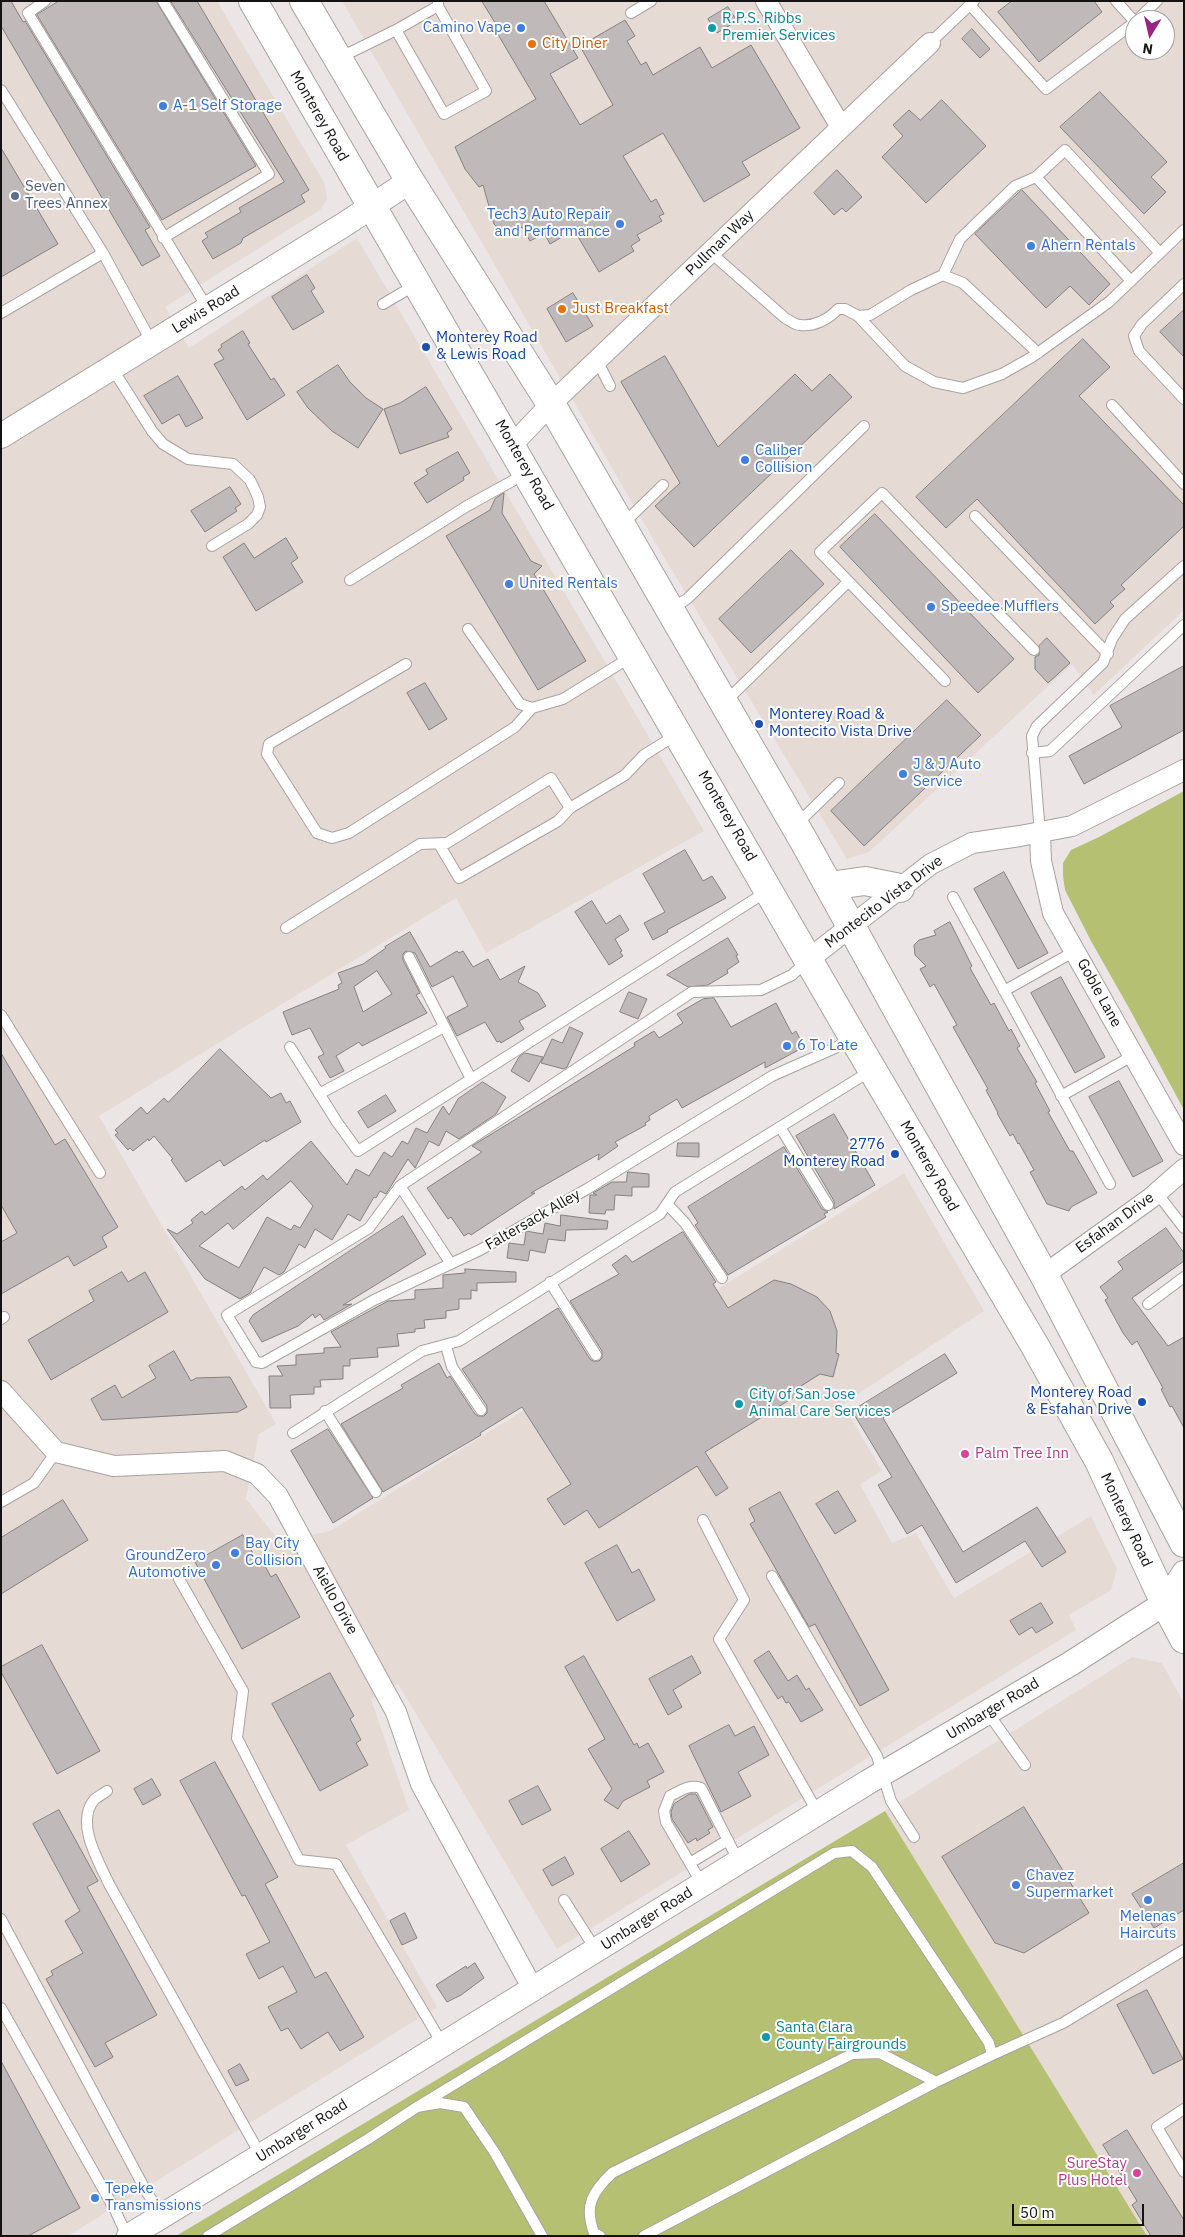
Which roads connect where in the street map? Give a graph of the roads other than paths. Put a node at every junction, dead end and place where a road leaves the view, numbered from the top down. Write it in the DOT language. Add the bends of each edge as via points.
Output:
graph roads {
  1 [pos="44,1"];
  2 [pos="163,1"];
  3 [pos="253,1"];
  4 [pos="304,1"];
  5 [pos="424,1"];
  6 [pos="651,1"];
  7 [pos="766,1"];
  8 [pos="1116,1"];
  9 [pos="1157,1"];
  10 [pos="972,3"];
  11 [pos="438,4"];
  12 [pos="1148,10"];
  13 [pos="631,13"];
  14 [pos="424,14"];
  15 [pos="396,30"];
  16 [pos="930,43"];
  17 [pos="338,59"];
  18 [pos="1,90"];
  19 [pos="841,127"];
  20 [pos="1036,177"];
  21 [pos="410,181"];
  22 [pos="372,205"];
  23 [pos="1184,230"];
  24 [pos="163,238"];
  25 [pos="710,252"];
  26 [pos="103,253"];
  27 [pos="1160,253"];
  28 [pos="943,275"];
  29 [pos="1131,281"];
  30 [pos="418,283"];
  31 [pos="1184,284"];
  32 [pos="383,304"];
  33 [pos="208,309"];
  34 [pos="1,313"];
  35 [pos="858,316"];
  36 [pos="152,343"];
  37 [pos="1038,353"];
  38 [pos="597,360"];
  39 [pos="112,368"];
  40 [pos="610,386"];
  41 [pos="1184,399"];
  42 [pos="551,404"];
  43 [pos="1112,405"];
  44 [pos="864,426"];
  45 [pos="1,436"];
  46 [pos="512,445"];
  47 [pos="528,472"];
  48 [pos="1184,484"];
  49 [pos="663,485"];
  50 [pos="975,516"];
  51 [pos="621,526"];
  52 [pos="212,546"];
  53 [pos="1184,566"];
  54 [pos="350,580"];
  55 [pos="848,582"];
  56 [pos="670,610"];
  57 [pos="1184,625"];
  58 [pos="468,629"];
  59 [pos="1034,650"];
  60 [pos="1108,654"];
  61 [pos="634,655"];
  62 [pos="406,664"];
  63 [pos="945,681"];
  64 [pos="724,702"];
  65 [pos="532,708"];
  66 [pos="679,734"];
  67 [pos="1032,753"];
  68 [pos="1184,770"];
  69 [pos="839,784"];
  70 [pos="570,808"];
  71 [pos="795,826"];
  72 [pos="1040,833"];
  73 [pos="439,844"];
  74 [pos="828,886"];
  75 [pos="900,888"];
  76 [pos="769,890"];
  77 [pos="953,897"];
  78 [pos="851,927"];
  79 [pos="286,928"];
  80 [pos="1075,952"];
  81 [pos="409,957"];
  82 [pos="809,959"];
  83 [pos="1004,991"];
  84 [pos="1,1014"];
  85 [pos="444,1027"];
  86 [pos="854,1037"];
  87 [pos="290,1047"];
  88 [pos="1134,1056"];
  89 [pos="872,1069"];
  90 [pos="471,1079"];
  91 [pos="319,1094"];
  92 [pos="1061,1096"];
  93 [pos="780,1127"];
  94 [pos="1184,1145"];
  95 [pos="1184,1170"];
  96 [pos="100,1173"];
  97 [pos="1110,1184"];
  98 [pos="400,1186"];
  99 [pos="1157,1193"];
  100 [pos="667,1204"];
  101 [pos="828,1205"];
  102 [pos="1184,1228"];
  103 [pos="451,1264"];
  104 [pos="1044,1275"];
  105 [pos="1184,1277"];
  106 [pos="722,1278"];
  107 [pos="550,1282"];
  108 [pos="1148,1304"];
  109 [pos="446,1346"];
  110 [pos="596,1355"];
  111 [pos="1,1391"];
  112 [pos="480,1410"];
  113 [pos="325,1411"];
  114 [pos="293,1433"];
  115 [pos="56,1452"];
  116 [pos="376,1492"];
  117 [pos="1,1502"];
  118 [pos="703,1520"];
  119 [pos="1184,1543"];
  120 [pos="1184,1573"];
  121 [pos="772,1576"];
  122 [pos="179,1579"];
  123 [pos="1174,1600"];
  124 [pos="1184,1639"];
  125 [pos="988,1713"];
  126 [pos="1025,1766"];
  127 [pos="883,1774"];
  128 [pos="107,1791"];
  129 [pos="818,1812"];
  130 [pos="914,1837"];
  131 [pos="728,1840"];
  132 [pos="738,1862"];
  133 [pos="690,1864"];
  134 [pos="702,1884"];
  135 [pos="564,1900"];
  136 [pos="1,1919"];
  137 [pos="596,1950"];
  138 [pos="1184,1950"];
  139 [pos="533,1988"];
  140 [pos="1,2008"];
  141 [pos="443,2045"];
  142 [pos="992,2055"];
  143 [pos="936,2082"];
  144 [pos="417,2107"];
  145 [pos="1184,2109"];
  146 [pos="261,2156"];
  147 [pos="1184,2172"];
  148 [pos="162,2216"];
  149 [pos="128,2236"];
  150 [pos="208,2236"];
  151 [pos="542,2236"];
  152 [pos="600,2236"];
  153 [pos="644,2236"];
  1 -- 24 [label="lane" via="28,13"];
  2 -- 24 [label="lane" via="269,174"];
  3 -- 22 [label="main road, Monterey Road"];
  4 -- 17 [label="main road"];
  5 -- 14 [label="lane"];
  6 -- 13 [label="lane"];
  7 -- 19 [label="street"];
  8 -- 10 [label="lane" via="1135,22 1046,89"];
  9 -- 12 [label="lane"];
  10 -- 16 [label="lane"];
  11 -- 14 [label="lane"];
  11 -- 15 [label="lane" via="486,91 444,114"];
  14 -- 15 [label="lane"];
  15 -- 17 [label="lane"];
  16 -- 19 [label="street, Pullman Way"];
  17 -- 21 [label="main road"];
  18 -- 26 [label="lane"];
  19 -- 25 [label="street, Pullman Way"];
  20 -- 27 [label="lane" via="1065,150"];
  20 -- 28 [label="lane" via="1015,186 960,239"];
  20 -- 29 [label="lane"];
  21 -- 22 [label="street, Lewis Road"];
  21 -- 42 [label="main road"];
  22 -- 30 [label="main road, Monterey Road"];
  22 -- 33 [label="street, Lewis Road"];
  23 -- 27 [label="lane"];
  24 -- 33 [label="lane"];
  25 -- 35 [label="lane" via="785,318 799,326 819,322 838,309"];
  25 -- 38 [label="street, Pullman Way"];
  26 -- 34 [label="lane"];
  26 -- 36 [label="lane"];
  27 -- 29 [label="lane"];
  28 -- 35 [label="lane" via="870,315"];
  28 -- 37 [label="lane" via="963,284"];
  29 -- 37 [label="lane" via="1109,302"];
  30 -- 32 [label="lane"];
  30 -- 46 [label="main road, Monterey Road"];
  31 -- 41 [label="lane" via="1142,324 1134,336 1139,351"];
  33 -- 36 [label="street, Lewis Road"];
  35 -- 37 [label="lane" via="905,366 934,382 963,388 1002,374"];
  36 -- 39 [label="street, Lewis Road"];
  38 -- 40 [label="lane"];
  38 -- 42 [label="street, Pullman Way"];
  39 -- 45 [label="street, Lewis Road"];
  39 -- 52 [label="lane" via="163,444 188,459 233,464 250,480 258,497 260,507 257,514 248,524"];
  42 -- 46 [label="street, Pullman Way"];
  42 -- 51 [label="main road"];
  43 -- 48 [label="lane"];
  44 -- 56 [label="lane" via="687,599"];
  46 -- 47 [label="main road, Monterey Road"];
  47 -- 54 [label="lane" via="467,506"];
  47 -- 61 [label="main road, Monterey Road"];
  49 -- 51 [label="lane"];
  50 -- 60 [label="lane"];
  51 -- 56 [label="main road"];
  53 -- 60 [label="lane" via="1125,619 1112,639"];
  55 -- 59 [label="lane" via="820,552 882,493"];
  55 -- 63 [label="lane"];
  55 -- 64 [label="lane"];
  56 -- 64 [label="main road"];
  57 -- 67 [label="lane" via="1050,751"];
  58 -- 65 [label="lane" via="520,704"];
  60 -- 67 [label="lane" via="1103,663 1037,726 1032,736"];
  61 -- 65 [label="lane" via="563,699"];
  61 -- 66 [label="main road, Monterey Road"];
  62 -- 65 [label="lane" via="269,744 267,754 317,833 332,838 349,833 515,727"];
  64 -- 71 [label="main road"];
  66 -- 70 [label="lane" via="644,755 625,775"];
  66 -- 76 [label="main road, Monterey Road"];
  67 -- 72 [label="lane"];
  68 -- 72 [label="street, Montecito Vista Drive" via="1072,826"];
  69 -- 71 [label="lane"];
  70 -- 73 [label="lane" via="551,778 447,843"];
  70 -- 73 [label="lane" via="558,821 459,878"];
  71 -- 74 [label="main road"];
  72 -- 75 [label="street, Montecito Vista Drive" via="958,848"];
  72 -- 80 [label="street, Goble Lane" via="1042,861 1053,913"];
  73 -- 79 [label="lane" via="420,844"];
  74 -- 75 [label="main road" via="865,881"];
  74 -- 78 [label="main road"];
  75 -- 78 [label="street, Montecito Vista Drive"];
  76 -- 82 [label="main road, Monterey Road"];
  76 -- 90 [label="lane"];
  77 -- 83 [label="lane"];
  78 -- 82 [label="street, Montecito Vista Drive"];
  78 -- 104 [label="main road"];
  80 -- 83 [label="lane"];
  80 -- 88 [label="street, Goble Lane"];
  81 -- 85 [label="lane"];
  82 -- 86 [label="main road, Monterey Road"];
  82 -- 98 [label="lane" via="792,975 760,990 692,992"];
  83 -- 92 [label="lane"];
  84 -- 96 [label="lane"];
  85 -- 90 [label="lane"];
  85 -- 91 [label="lane"];
  86 -- 89 [label="main road, Monterey Road"];
  86 -- 103 [label="lane, Faltersack Alley" via="772,1076 587,1189"];
  87 -- 91 [label="lane"];
  88 -- 92 [label="lane"];
  88 -- 94 [label="street, Goble Lane"];
  89 -- 93 [label="lane"];
  89 -- 123 [label="main road, Monterey Road" via="1035,1346"];
  90 -- 91 [label="lane" via="358,1151"];
  92 -- 97 [label="lane"];
  93 -- 100 [label="lane" via="675,1192"];
  93 -- 101 [label="lane"];
  95 -- 99 [label="street, Esfahan Drive"];
  98 -- 103 [label="lane"];
  98 -- 103 [label="lane, Faltersack Alley" via="369,1228 227,1314 252,1358 262,1363 374,1300"];
  99 -- 102 [label="lane"];
  99 -- 104 [label="street, Esfahan Drive"];
  100 -- 106 [label="lane" via="685,1223"];
  100 -- 107 [label="lane" via="660,1214"];
  104 -- 119 [label="main road"];
  105 -- 108 [label="lane"];
  107 -- 109 [label="lane" via="459,1341"];
  107 -- 110 [label="lane"];
  109 -- 112 [label="lane" via="452,1367"];
  109 -- 113 [label="lane" via="422,1351"];
  111 -- 115 [label="street"];
  113 -- 114 [label="lane"];
  113 -- 116 [label="lane"];
  115 -- 117 [label="lane" via="34,1483"];
  115 -- 139 [label="street, Aiello Drive" via="114,1466 225,1461 257,1474 278,1496 396,1712 422,1784"];
  118 -- 129 [label="lane" via="744,1600 719,1639"];
  120 -- 123 [label="street"];
  121 -- 127 [label="lane" via="877,1756"];
  122 -- 141 [label="lane" via="242,1691 237,1738 299,1860 336,1864"];
  123 -- 124 [label="main road, Monterey Road"];
  123 -- 125 [label="street, Umbarger Road"];
  125 -- 126 [label="lane"];
  125 -- 127 [label="street, Umbarger Road"];
  127 -- 129 [label="street, Umbarger Road"];
  127 -- 130 [label="lane" via="891,1801"];
  128 -- 146 [label="lane" via="93,1801 86,1824 91,1846"];
  129 -- 132 [label="street, Umbarger Road"];
  131 -- 132 [label="lane"];
  131 -- 133 [label="lane"];
  131 -- 133 [label="lane" via="702,1788 687,1787 670,1796 664,1811 666,1822"];
  132 -- 134 [label="street, Umbarger Road"];
  133 -- 134 [label="lane"];
  134 -- 137 [label="street, Umbarger Road"];
  135 -- 137 [label="lane"];
  136 -- 148 [label="lane"];
  137 -- 139 [label="street, Umbarger Road"];
  138 -- 142 [label="lane" via="1063,2023"];
  139 -- 141 [label="street, Umbarger Road"];
  140 -- 149 [label="lane"];
  141 -- 146 [label="street, Umbarger Road"];
  142 -- 143 [label="lane"];
  142 -- 144 [label="lane" via="989,2043 872,1866 852,1851 834,1853"];
  143 -- 152 [label="lane" via="880,2053 852,2054 612,2173 598,2186 590,2203 594,2234"];
  143 -- 153 [label="lane"];
  144 -- 150 [label="lane"];
  144 -- 151 [label="lane" via="440,2103 464,2107 495,2153"];
  145 -- 147 [label="lane" via="1157,2127"];
  146 -- 148 [label="street, Umbarger Road"];
  148 -- 149 [label="street, Umbarger Road"];
}
